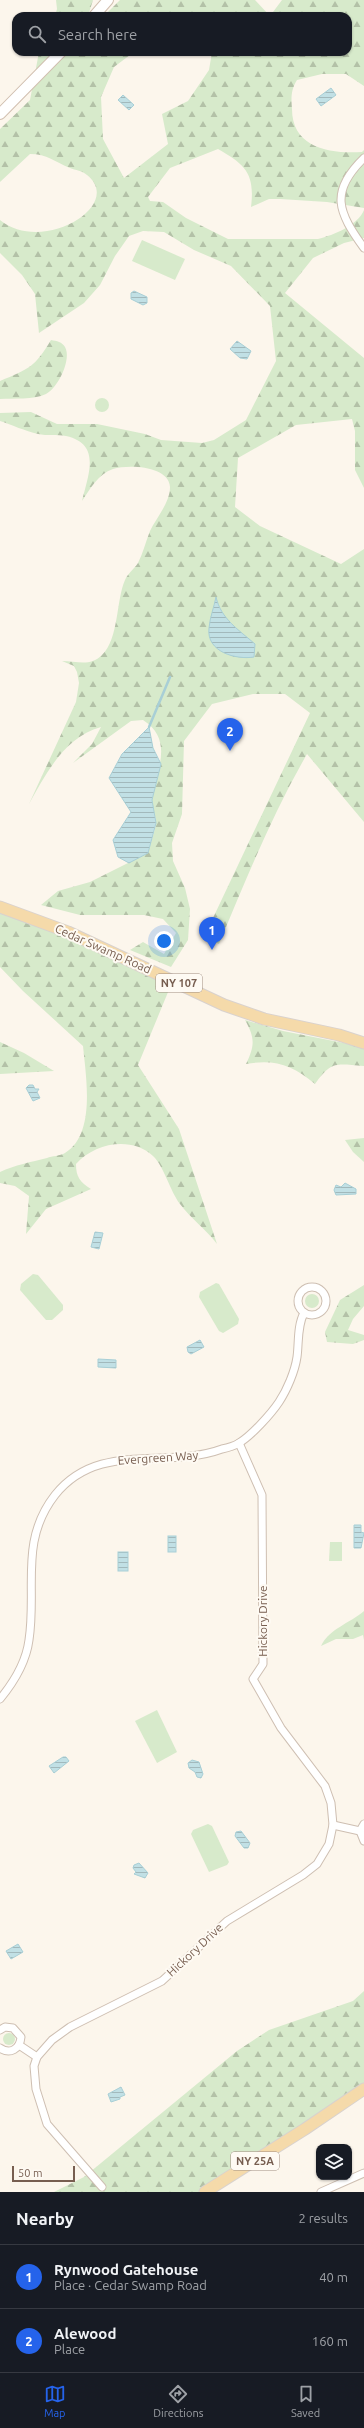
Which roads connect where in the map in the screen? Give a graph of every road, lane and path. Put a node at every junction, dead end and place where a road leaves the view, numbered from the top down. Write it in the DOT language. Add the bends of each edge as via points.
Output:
graph roads {
  1 [pos="108,0"];
  2 [pos="98,12"];
  3 [pos="57,56"];
  4 [pos="0,114"];
  5 [pos="364,158"];
  6 [pos="364,248"];
  7 [pos="0,907"];
  8 [pos="364,1043"];
  9 [pos="304,1313"];
  10 [pos="239,1443"];
  11 [pos="0,1699"];
  12 [pos="364,1824"];
  13 [pos="332,1825"];
  14 [pos="360,1831"];
  15 [pos="364,1841"];
  16 [pos="0,2030"];
  17 [pos="19,2045"];
  18 [pos="0,2048"];
  19 [pos="37,2056"];
  20 [pos="364,2089"];
  21 [pos="364,2173"];
  22 [pos="103,2190"];
  23 [pos="109,2192"];
  24 [pos="205,2192"];
  25 [pos="320,2192"];
  1 -- 2 [label="main road"];
  3 -- 4 [label="main road"];
  5 -- 6 [label="street" via="342,185 339,202 344,219"];
  7 -- 8 [label="main road, Cedar Swamp Road / NY 107" via="68,932 224,1004 264,1018"];
  9 -- 10 [label="street, Evergreen Way" via="300,1323 296,1363 285,1391 268,1416"];
  10 -- 11 [label="street, Evergreen Way" via="192,1457 108,1461 84,1471 57,1493 39,1520 33,1538 29,1640 24,1660 14,1682"];
  10 -- 13 [label="street, Hickory Drive" via="262,1495 263,1664 253,1679 281,1728 325,1786 331,1803"];
  12 -- 14 [label="street"];
  13 -- 14 [label="street"];
  13 -- 19 [label="street, Hickory Drive" via="329,1844 317,1864 303,1875 227,1921 162,1981 70,2027 52,2040"];
  14 -- 15 [label="street"];
  16 -- 17 [label="street" via="9,2027 17,2030 21,2037"];
  17 -- 18 [label="street" via="9,2052"];
  17 -- 19 [label="street"];
  19 -- 22 [label="street" via="34,2066 36,2089 47,2124"];
  20 -- 24 [label="main road, NY 25A"];
  21 -- 25 [label="street"];
  22 -- 23 [label="street"];
}
